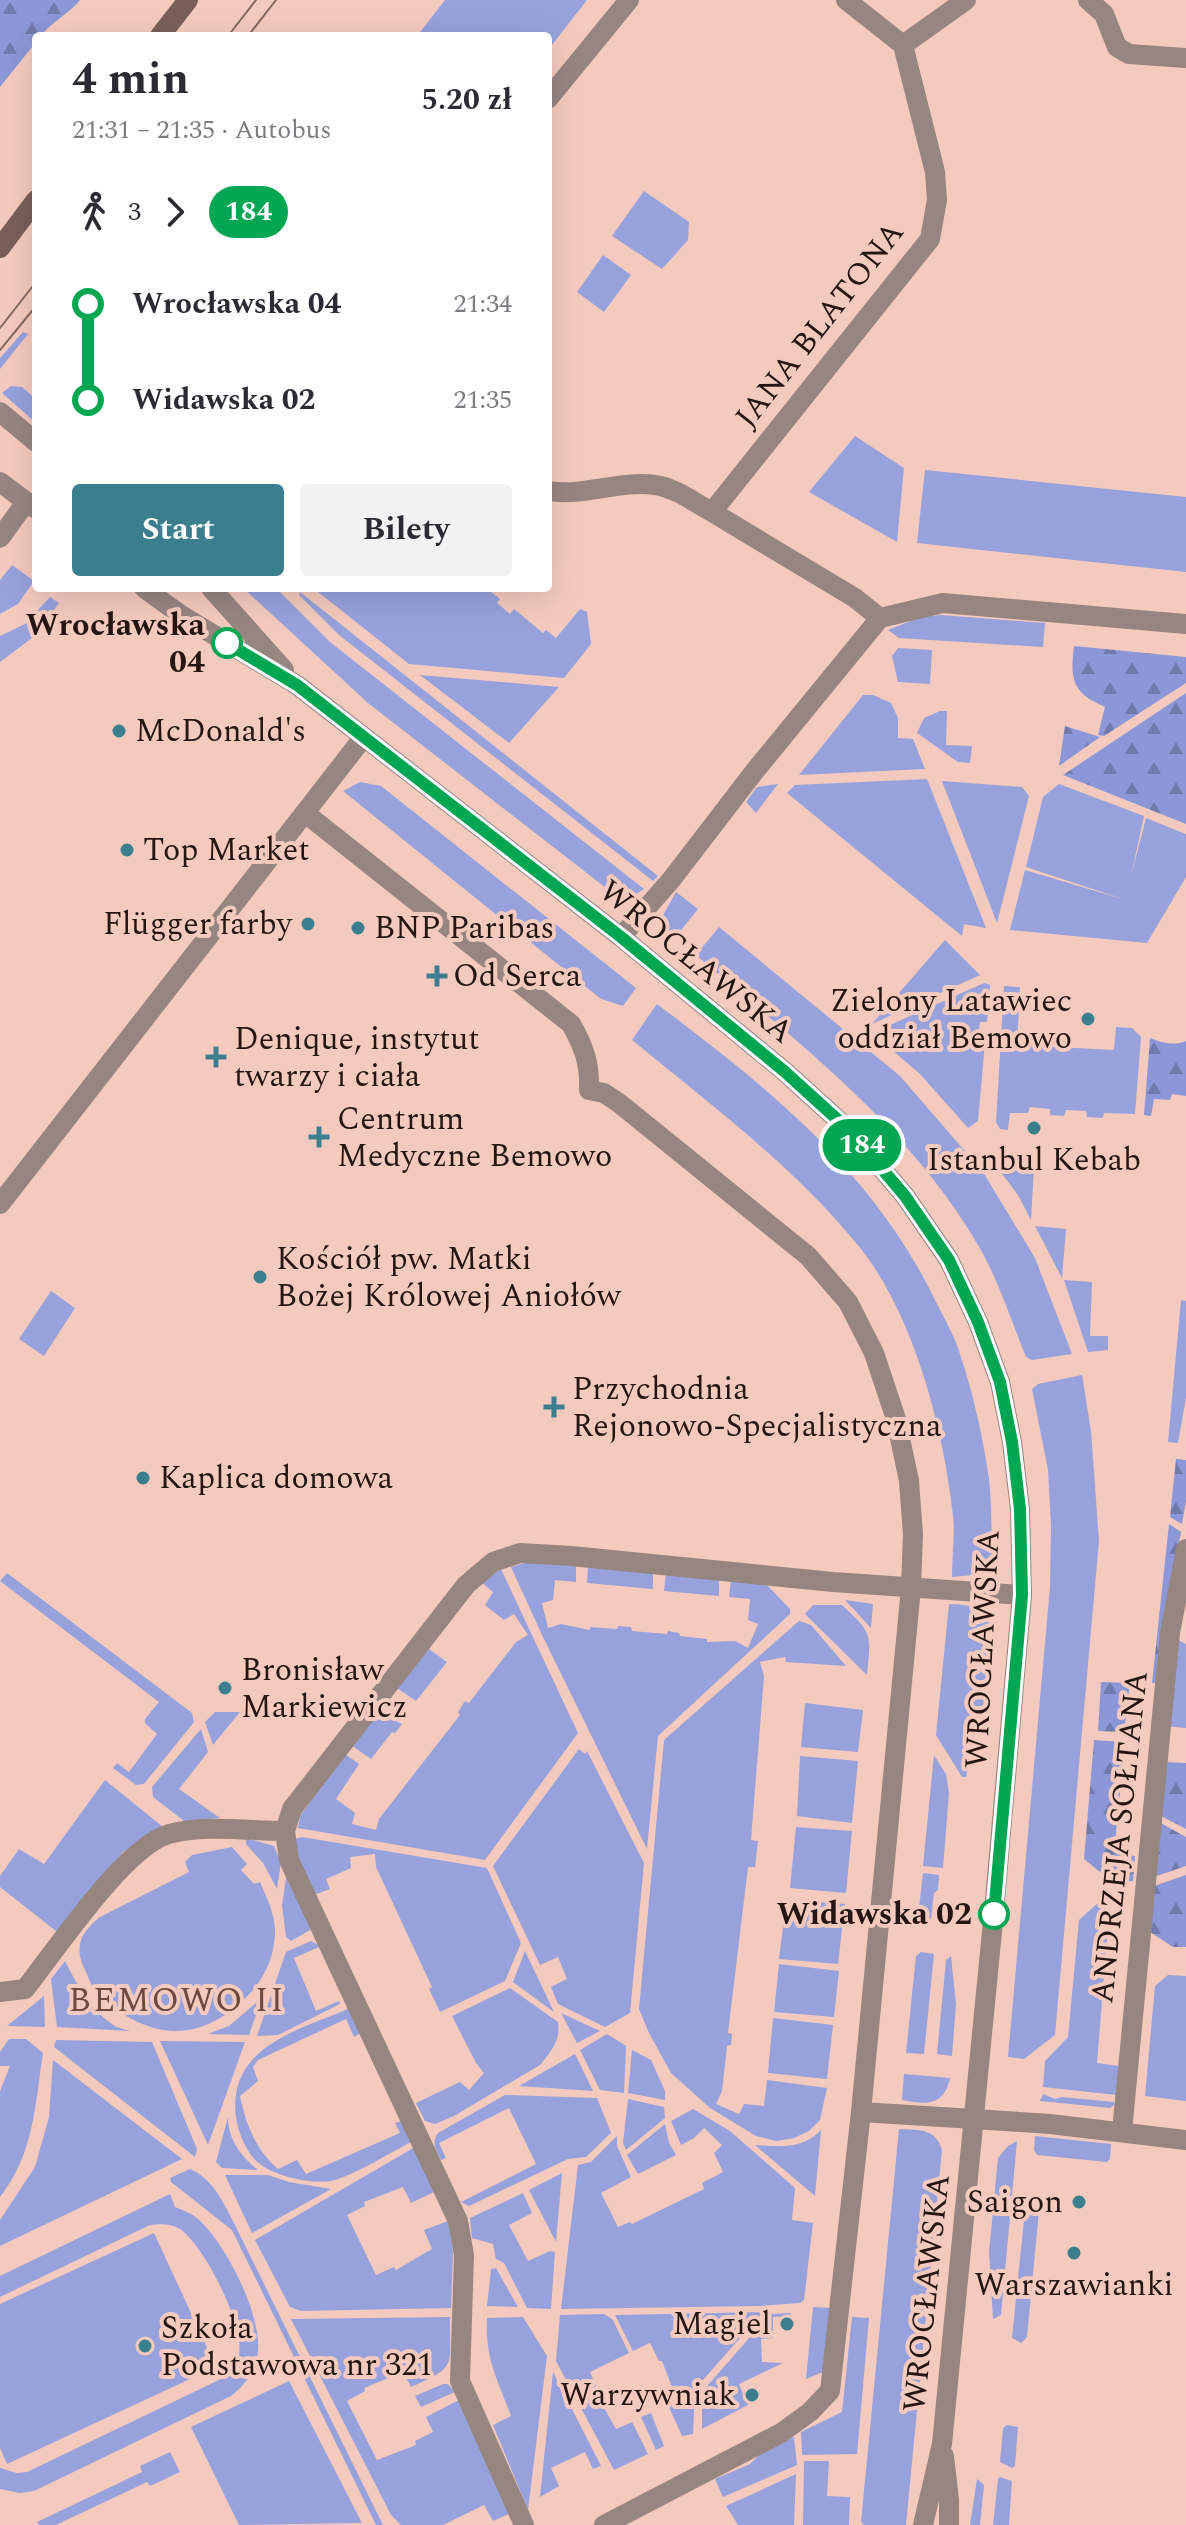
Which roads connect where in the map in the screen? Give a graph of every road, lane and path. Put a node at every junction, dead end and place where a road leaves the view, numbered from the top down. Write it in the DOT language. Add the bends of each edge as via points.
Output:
graph roads {
  1 [pos="188,0"];
  2 [pos="629,0"];
  3 [pos="846,0"];
  4 [pos="966,0"];
  5 [pos="1088,0"];
  6 [pos="163,32"];
  7 [pos="903,45"];
  8 [pos="1186,58"];
  9 [pos="552,94"];
  10 [pos="32,205"];
  11 [pos="0,248"];
  12 [pos="0,412"];
  13 [pos="32,439"];
  14 [pos="0,482"];
  15 [pos="552,491"];
  16 [pos="32,502"];
  17 [pos="32,504"];
  18 [pos="712,512"];
  19 [pos="0,538"];
  20 [pos="149,592"];
  21 [pos="215,592"];
  22 [pos="880,618"];
  23 [pos="1186,624"];
  24 [pos="297,685"];
  25 [pos="363,738"];
  26 [pos="305,813"];
  27 [pos="621,937"];
  28 [pos="0,1204"];
  29 [pos="1186,1549"];
  30 [pos="911,1588"];
  31 [pos="1022,1595"];
  32 [pos="285,1831"];
  33 [pos="0,1992"];
  34 [pos="861,2112"];
  35 [pos="974,2119"];
  36 [pos="1122,2131"];
  37 [pos="1186,2140"];
  38 [pos="942,2444"];
  39 [pos="524,2525"];
  40 [pos="604,2525"];
  41 [pos="923,2525"];
  42 [pos="949,2525"];
  1 -- 6 [label="main road"];
  2 -- 9 [label="street"];
  3 -- 7 [label="street"];
  4 -- 7 [label="street"];
  5 -- 8 [label="street" via="1104,14 1117,47 1129,54"];
  7 -- 18 [label="street, JANA BLATONA" via="935,172 937,200 930,239"];
  10 -- 11 [label="main road"];
  12 -- 13 [label="street"];
  14 -- 16 [label="street"];
  15 -- 18 [label="street" via="658,485"];
  17 -- 19 [label="street"];
  18 -- 22 [label="street"];
  20 -- 24 [label="street, WROCŁAWSKA"];
  21 -- 24 [label="street, WROCŁAWSKA"];
  22 -- 23 [label="street" via="943,603"];
  22 -- 27 [label="street"];
  24 -- 25 [label="street, WROCŁAWSKA"];
  25 -- 26 [label="street"];
  25 -- 27 [label="street, WROCŁAWSKA"];
  26 -- 28 [label="street"];
  26 -- 30 [label="street" via="571,1024 589,1062 589,1090 619,1103 793,1242 833,1282 874,1353 896,1419 909,1481"];
  27 -- 31 [label="street, WROCŁAWSKA" via="849,1130 905,1196 949,1260 1000,1382 1020,1509"];
  29 -- 36 [label="street, ANDRZEJA SOŁTANA" via="1170,1633"];
  30 -- 31 [label="street"];
  30 -- 32 [label="street" via="571,1556 520,1553 493,1562 466,1585 301,1797"];
  30 -- 34 [label="street"];
  31 -- 35 [label="street, WROCŁAWSKA"];
  32 -- 33 [label="street" via="186,1830 154,1841 122,1866 25,1989"];
  32 -- 39 [label="street" via="289,1860 458,2221 464,2255 460,2381"];
  34 -- 35 [label="street"];
  34 -- 40 [label="street" via="830,2391 781,2433"];
  35 -- 36 [label="street"];
  35 -- 38 [label="street, WROCŁAWSKA"];
  36 -- 37 [label="street"];
  38 -- 41 [label="street, WROCŁAWSKA"];
  38 -- 42 [label="street, WROCŁAWSKA"];
}
